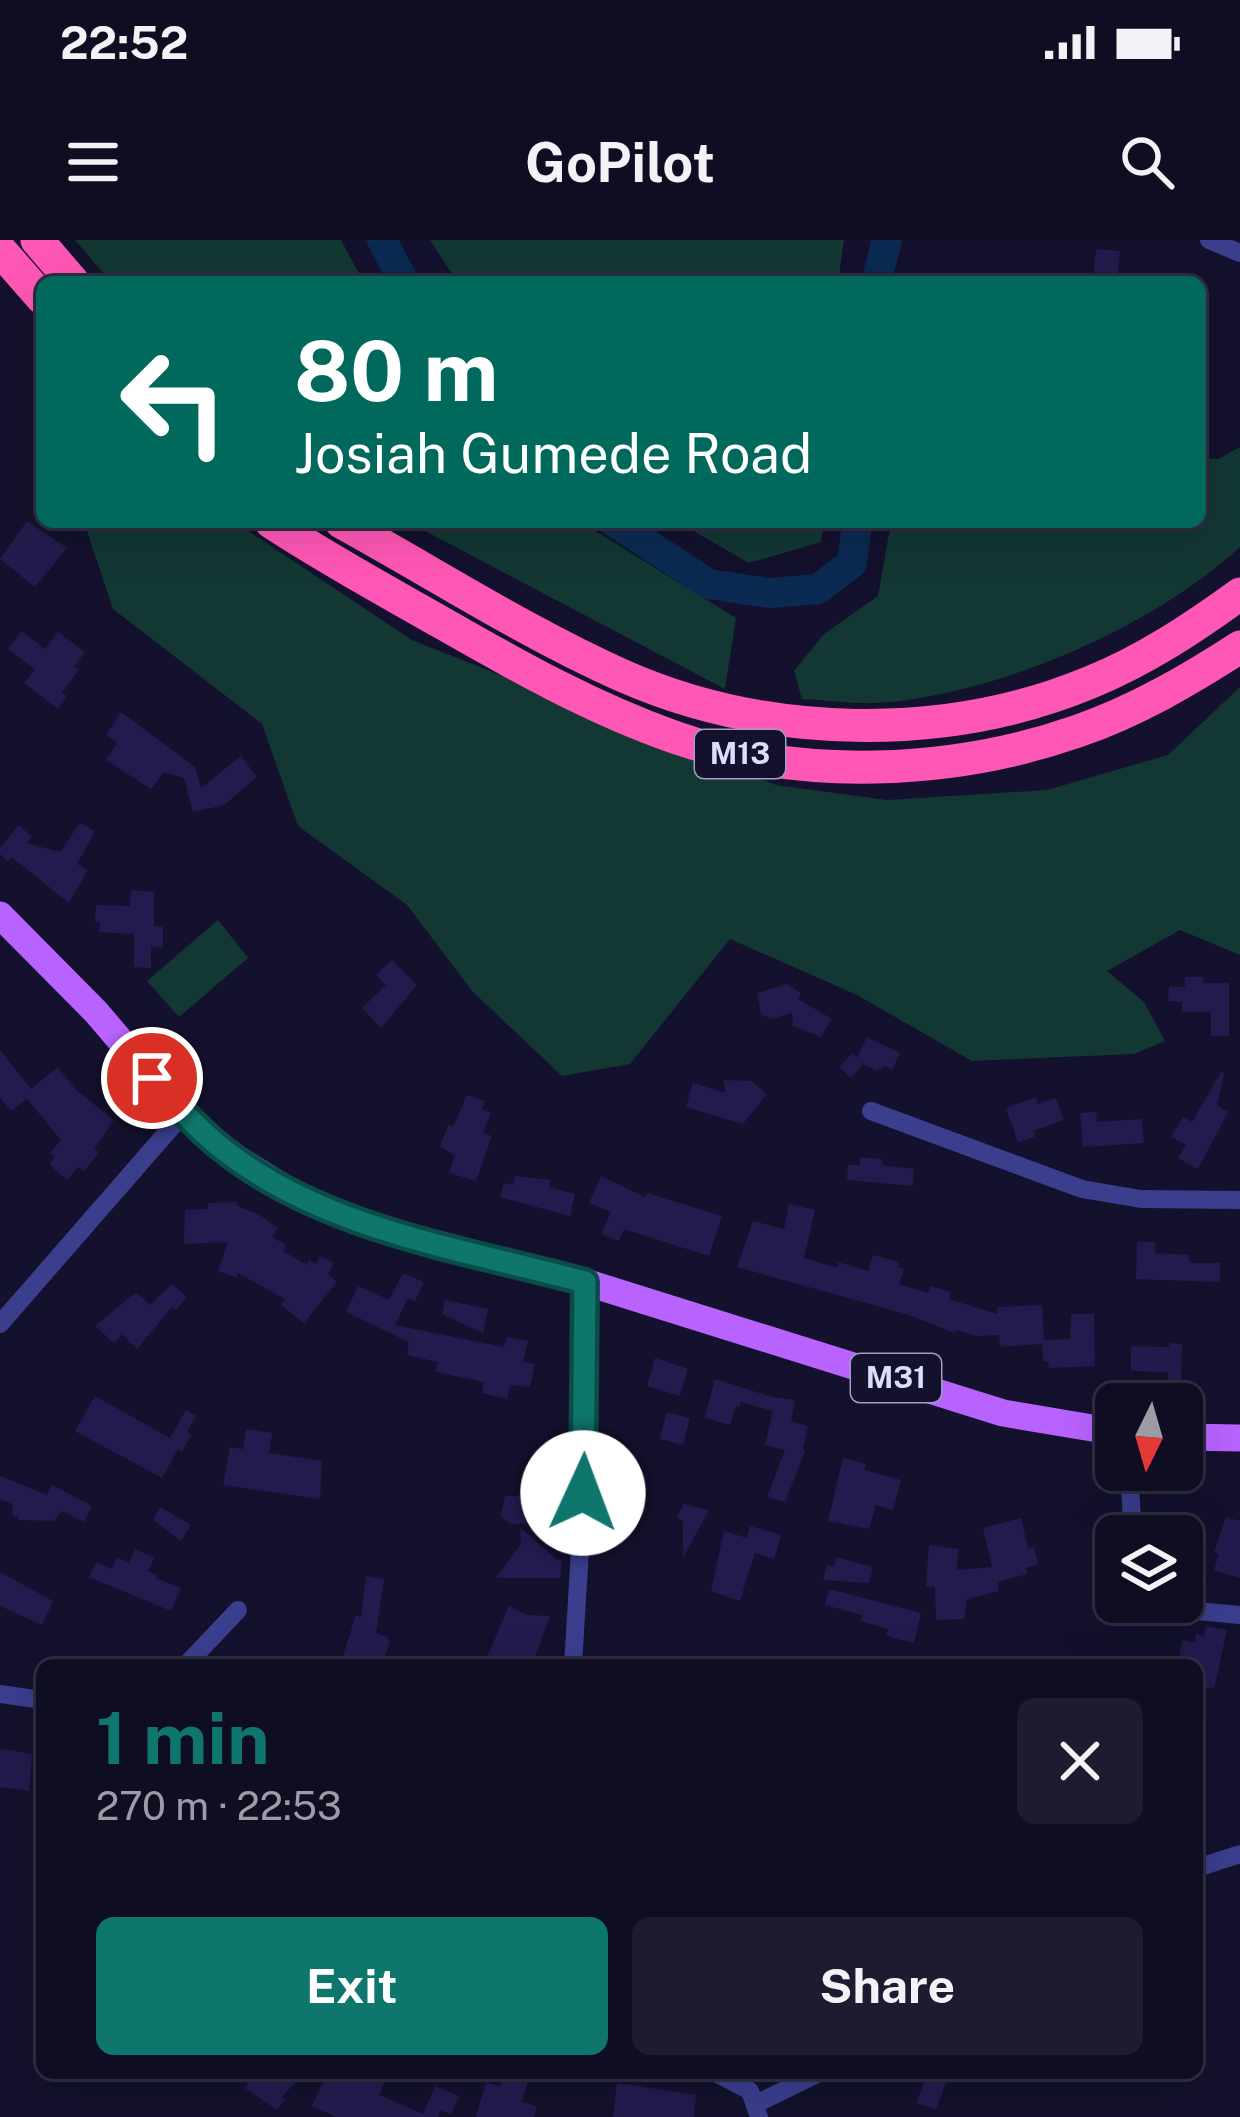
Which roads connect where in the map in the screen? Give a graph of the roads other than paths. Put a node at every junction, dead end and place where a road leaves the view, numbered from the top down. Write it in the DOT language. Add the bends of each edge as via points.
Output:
graph roads {
  1 [pos="37,240"];
  2 [pos="1209,240"];
  3 [pos="1240,254"];
  4 [pos="69,276"];
  5 [pos="281,528"];
  6 [pos="352,528"];
  7 [pos="1240,594"];
  8 [pos="1240,647"];
  9 [pos="0,915"];
  10 [pos="871,1111"];
  11 [pos="184,1114"];
  12 [pos="1240,1200"];
  13 [pos="585,1282"];
  14 [pos="0,1324"];
  15 [pos="1095,1428"];
  16 [pos="1203,1437"];
  17 [pos="1240,1438"];
  18 [pos="238,1610"];
  19 [pos="1203,1611"];
  20 [pos="1240,1615"];
  21 [pos="192,1659"];
  22 [pos="573,1659"];
  23 [pos="0,1694"];
  24 [pos="36,1699"];
  25 [pos="1240,1854"];
  26 [pos="1203,1866"];
  27 [pos="727,2079"];
  28 [pos="809,2079"];
  29 [pos="758,2110"];
  1 -- 4 [label="highway"];
  2 -- 3 [label="street"];
  5 -- 8 [label="highway, M13" via="615,714 734,753 802,764 924,763 1048,741 1140,706"];
  6 -- 7 [label="highway, M13" via="622,675 740,713 800,722 903,724 1032,702 1138,660"];
  9 -- 11 [label="main road, M31"];
  10 -- 12 [label="street" via="1082,1189"];
  11 -- 13 [label="main road, M31" via="268,1180 332,1212"];
  11 -- 14 [label="street"];
  13 -- 15 [label="main road, M31" via="1003,1413"];
  13 -- 22 [label="street" via="586,1453"];
  16 -- 17 [label="main road"];
  18 -- 21 [label="street"];
  19 -- 20 [label="street"];
  23 -- 24 [label="street"];
  25 -- 26 [label="street"];
  27 -- 29 [label="street" via="750,2091"];
  28 -- 29 [label="street"];
}
